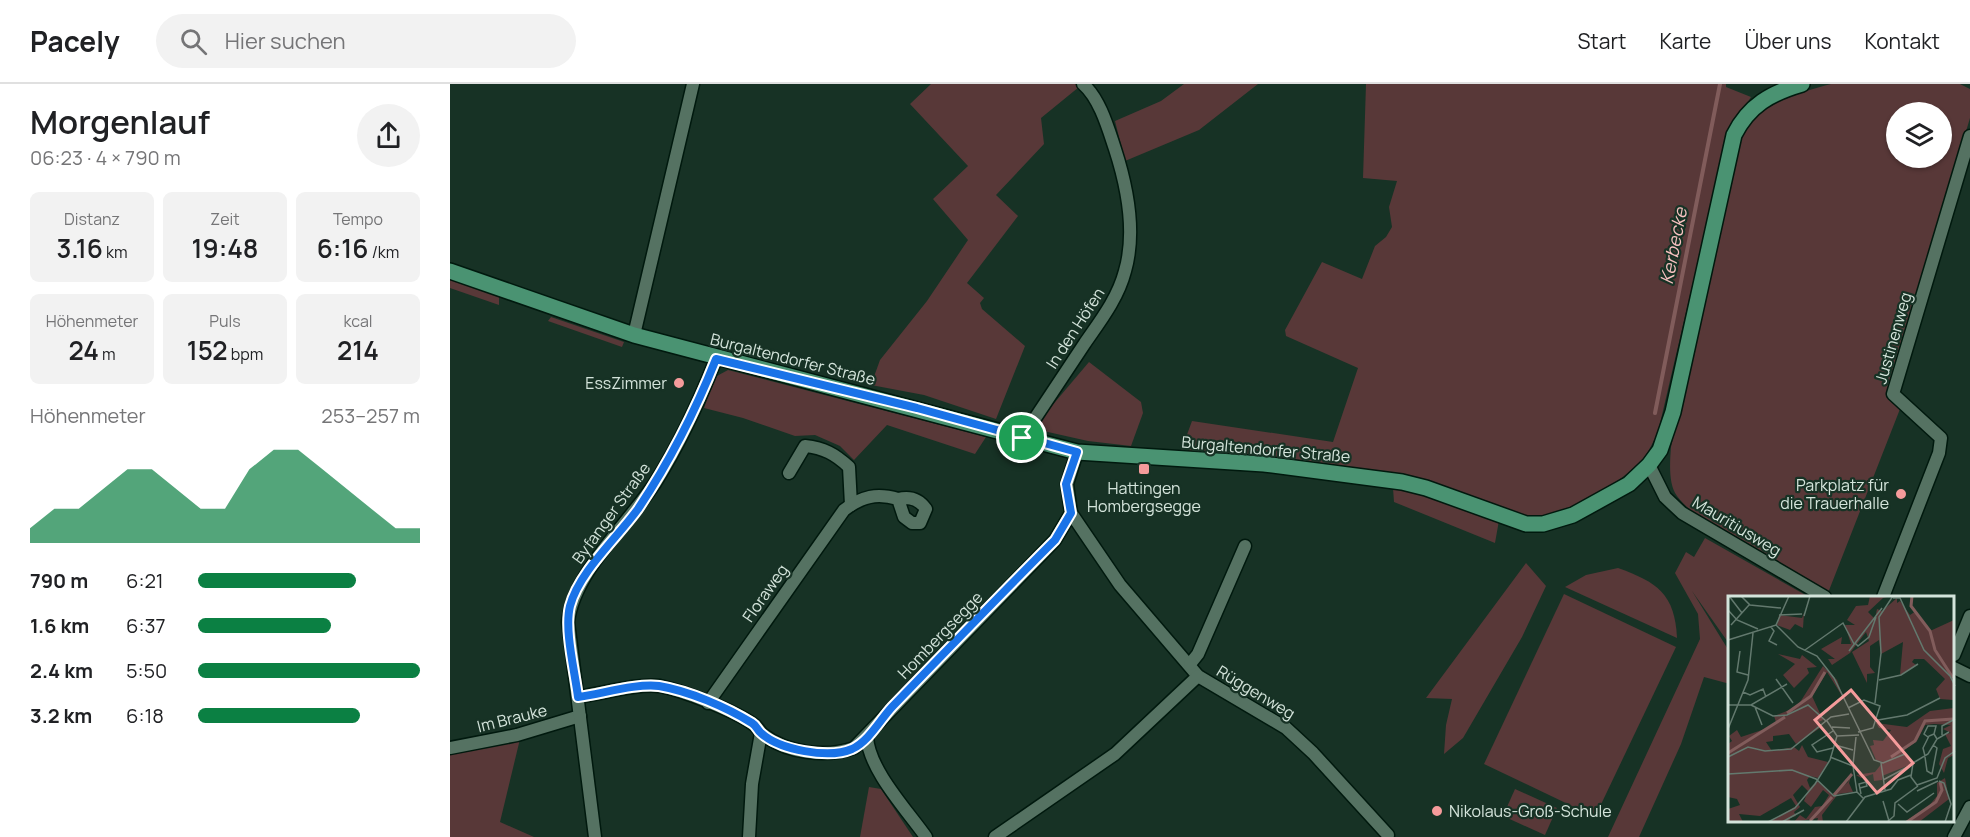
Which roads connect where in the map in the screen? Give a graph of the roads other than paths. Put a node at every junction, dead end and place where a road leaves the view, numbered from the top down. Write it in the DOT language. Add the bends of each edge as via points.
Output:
graph roads {
  1 [pos="693,84"];
  2 [pos="1802,84"];
  3 [pos="1087,86"];
  4 [pos="1970,136"];
  5 [pos="450,271"];
  6 [pos="634,335"];
  7 [pos="716,359"];
  8 [pos="1022,438"];
  9 [pos="1077,452"];
  10 [pos="1649,465"];
  11 [pos="789,473"];
  12 [pos="898,499"];
  13 [pos="851,505"];
  14 [pos="1071,513"];
  15 [pos="1245,546"];
  16 [pos="1823,596"];
  17 [pos="1883,596"];
  18 [pos="1970,616"];
  19 [pos="1955,651"];
  20 [pos="1190,664"];
  21 [pos="1955,669"];
  22 [pos="1198,676"];
  23 [pos="1970,676"];
  24 [pos="578,697"];
  25 [pos="708,703"];
  26 [pos="580,716"];
  27 [pos="761,733"];
  28 [pos="867,737"];
  29 [pos="450,748"];
  30 [pos="1970,807"];
  31 [pos="1388,834"];
  32 [pos="595,837"];
  33 [pos="749,837"];
  34 [pos="926,837"];
  35 [pos="995,837"];
  36 [pos="1954,837"];
  1 -- 6 [label="street"];
  2 -- 10 [label="main road, Burgaltendorfer Straße" via="1761,101 1747,113 1734,135 1673,412 1664,440"];
  3 -- 8 [label="street, In den Höfen" via="1106,121 1121,169 1130,240 1126,269 1116,297"];
  4 -- 17 [label="street, Justinenweg" via="1893,394 1941,438 1939,453"];
  5 -- 6 [label="main road, Burgaltendorfer Straße"];
  6 -- 7 [label="main road, Burgaltendorfer Straße"];
  7 -- 8 [label="main road, Burgaltendorfer Straße"];
  7 -- 24 [label="street, Byfanger Straße" via="669,459 636,511 579,585 570,606 568,622"];
  8 -- 9 [label="main road, Burgaltendorfer Straße"];
  9 -- 10 [label="main road, Burgaltendorfer Straße" via="1274,465 1402,482 1513,522 1534,525 1560,520 1585,509 1629,484"];
  9 -- 14 [label="street" via="1066,484"];
  10 -- 16 [label="street, Mauritiusweg" via="1665,497 1682,513"];
  11 -- 13 [label="street" via="805,446 835,454 849,467"];
  12 -- 13 [label="street" via="882,495 858,499"];
  13 -- 25 [label="street, Floraweg"];
  14 -- 20 [label="street, Rüggenweg" via="1130,598"];
  14 -- 28 [label="street, Hombergsegge" via="1055,540"];
  15 -- 20 [label="street" via="1198,654"];
  18 -- 19 [label="street"];
  20 -- 22 [label="street, Rüggenweg"];
  21 -- 23 [label="street"];
  22 -- 31 [label="street, Rüggenweg" via="1286,728"];
  22 -- 35 [label="street" via="1115,754"];
  24 -- 25 [label="street" via="657,686"];
  24 -- 26 [label="street, Byfanger Straße"];
  25 -- 27 [label="street" via="753,723"];
  26 -- 29 [label="street, Im Brauke" via="517,735"];
  26 -- 32 [label="street, Byfanger Straße"];
  27 -- 28 [label="street" via="826,755 854,748"];
  27 -- 33 [label="street" via="752,784"];
  28 -- 34 [label="street" via="875,765"];
  30 -- 36 [label="street"];
}
